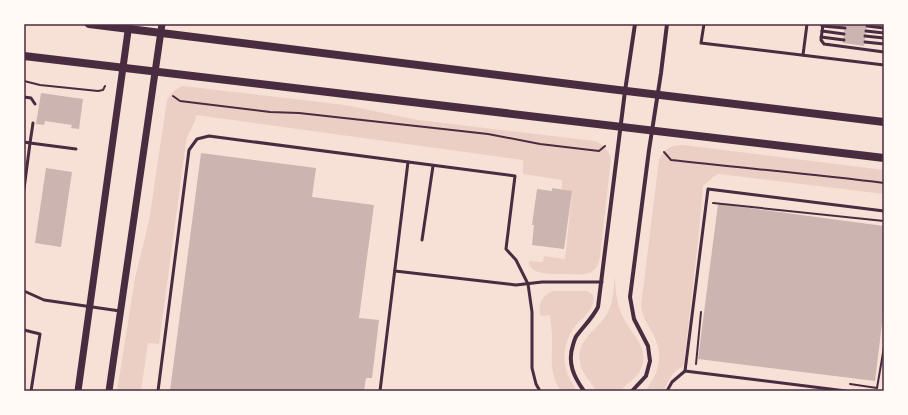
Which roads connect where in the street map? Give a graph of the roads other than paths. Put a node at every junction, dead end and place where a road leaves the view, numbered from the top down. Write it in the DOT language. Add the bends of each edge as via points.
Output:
graph roads {
  1 [pos="89,24"];
  2 [pos="162,24"];
  3 [pos="634,24"];
  4 [pos="667,24"];
  5 [pos="704,24"];
  6 [pos="807,24"];
  7 [pos="822,25"];
  8 [pos="129,26"];
  9 [pos="866,26"];
  10 [pos="845,28"];
  11 [pos="884,28"];
  12 [pos="822,31"];
  13 [pos="866,31"];
  14 [pos="161,33"];
  15 [pos="884,33"];
  16 [pos="844,34"];
  17 [pos="865,36"];
  18 [pos="821,37"];
  19 [pos="884,38"];
  20 [pos="844,40"];
  21 [pos="865,42"];
  22 [pos="884,44"];
  23 [pos="884,52"];
  24 [pos="803,55"];
  25 [pos="24,56"];
  26 [pos="884,65"];
  27 [pos="124,68"];
  28 [pos="155,72"];
  29 [pos="625,91"];
  30 [pos="657,94"];
  31 [pos="24,97"];
  32 [pos="35,104"];
  33 [pos="884,122"];
  34 [pos="33,123"];
  35 [pos="621,126"];
  36 [pos="652,130"];
  37 [pos="24,142"];
  38 [pos="30,143"];
  39 [pos="76,149"];
  40 [pos="884,158"];
  41 [pos="408,162"];
  42 [pos="433,166"];
  43 [pos="24,189"];
  44 [pos="884,211"];
  45 [pos="422,240"];
  46 [pos="395,271"];
  47 [pos="602,282"];
  48 [pos="528,284"];
  49 [pos="24,291"];
  50 [pos="91,307"];
  51 [pos="120,311"];
  52 [pos="24,330"];
  53 [pos="685,371"];
  54 [pos="32,391"];
  55 [pos="78,391"];
  56 [pos="109,391"];
  57 [pos="158,391"];
  58 [pos="380,391"];
  59 [pos="540,391"];
  60 [pos="584,391"];
  61 [pos="632,391"];
  62 [pos="667,391"];
  63 [pos="846,391"];
  1 -- 8 [label="main road"];
  2 -- 14 [label="street"];
  3 -- 29 [label="street"];
  4 -- 30 [label="street"];
  5 -- 24 [label="lane" via="702,43"];
  6 -- 24 [label="lane"];
  7 -- 10 [label="lane"];
  7 -- 12 [label="lane"];
  8 -- 14 [label="main road"];
  8 -- 27 [label="street"];
  9 -- 11 [label="lane"];
  12 -- 16 [label="lane"];
  12 -- 18 [label="lane"];
  13 -- 15 [label="lane"];
  14 -- 28 [label="street"];
  14 -- 29 [label="main road"];
  17 -- 19 [label="lane"];
  18 -- 20 [label="lane"];
  18 -- 23 [label="lane" via="824,44"];
  21 -- 22 [label="lane"];
  24 -- 26 [label="lane"];
  25 -- 27 [label="main road"];
  27 -- 28 [label="main road"];
  27 -- 50 [label="street"];
  28 -- 35 [label="main road"];
  28 -- 51 [label="street"];
  29 -- 30 [label="main road"];
  29 -- 35 [label="street"];
  30 -- 33 [label="main road"];
  30 -- 36 [label="street"];
  31 -- 32 [label="lane" via="31,98"];
  34 -- 38 [label="lane"];
  35 -- 36 [label="main road"];
  35 -- 47 [label="street"];
  36 -- 40 [label="main road"];
  36 -- 61 [label="street" via="630,297 634,319 648,346 650,361 646,376"];
  37 -- 38 [label="lane"];
  38 -- 39 [label="lane"];
  38 -- 43 [label="lane"];
  41 -- 42 [label="lane"];
  41 -- 46 [label="lane"];
  41 -- 57 [label="lane" via="209,136 197,140 189,150"];
  42 -- 45 [label="lane"];
  42 -- 48 [label="lane" via="515,176 506,249 516,260"];
  44 -- 53 [label="lane" via="708,189"];
  46 -- 48 [label="lane" via="516,285"];
  46 -- 58 [label="lane"];
  47 -- 48 [label="lane"];
  47 -- 60 [label="street" via="595,314 576,336 571,350 571,366 576,380"];
  48 -- 59 [label="lane" via="532,312 532,368"];
  49 -- 50 [label="lane" via="44,300"];
  50 -- 51 [label="lane"];
  50 -- 55 [label="street"];
  51 -- 56 [label="street"];
  52 -- 54 [label="lane" via="40,334"];
  53 -- 62 [label="lane" via="672,382"];
  53 -- 63 [label="lane"];
}
